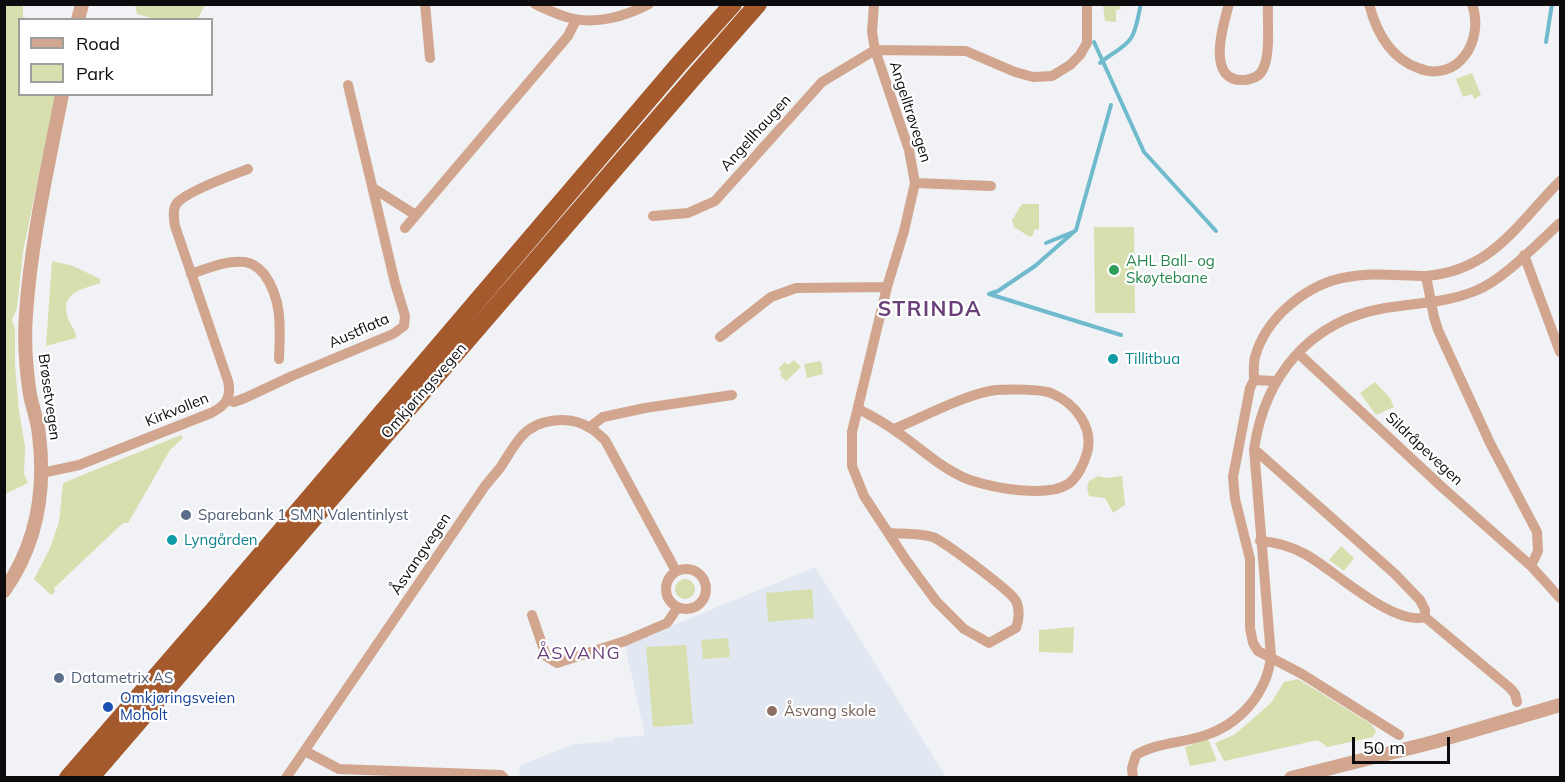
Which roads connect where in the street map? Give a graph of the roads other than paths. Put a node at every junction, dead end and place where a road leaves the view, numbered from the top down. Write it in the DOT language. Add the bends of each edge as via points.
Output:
graph roads {
  1 [pos="425,4"];
  2 [pos="535,4"];
  3 [pos="649,4"];
  4 [pos="732,4"];
  5 [pos="758,4"];
  6 [pos="874,4"];
  7 [pos="1087,4"];
  8 [pos="1229,4"];
  9 [pos="1268,4"];
  10 [pos="1369,4"];
  11 [pos="1472,4"];
  12 [pos="576,20"];
  13 [pos="874,50"];
  14 [pos="430,58"];
  15 [pos="348,85"];
  16 [pos="62,96"];
  17 [pos="248,169"];
  18 [pos="1560,181"];
  19 [pos="915,183"];
  20 [pos="991,186"];
  21 [pos="373,188"];
  22 [pos="414,214"];
  23 [pos="653,216"];
  24 [pos="1560,223"];
  25 [pos="405,228"];
  26 [pos="1524,255"];
  27 [pos="191,274"];
  28 [pos="1426,276"];
  29 [pos="887,287"];
  30 [pos="1431,302"];
  31 [pos="720,337"];
  32 [pos="1560,352"];
  33 [pos="1298,353"];
  34 [pos="279,359"];
  35 [pos="1254,380"];
  36 [pos="1275,381"];
  37 [pos="732,395"];
  38 [pos="228,400"];
  39 [pos="859,409"];
  40 [pos="590,427"];
  41 [pos="894,429"];
  42 [pos="1254,449"];
  43 [pos="42,473"];
  44 [pos="889,533"];
  45 [pos="1260,541"];
  46 [pos="1531,566"];
  47 [pos="676,571"];
  48 [pos="4,591"];
  49 [pos="1560,598"];
  50 [pos="678,607"];
  51 [pos="532,615"];
  52 [pos="1425,617"];
  53 [pos="1271,656"];
  54 [pos="1517,702"];
  55 [pos="1560,705"];
  56 [pos="1399,735"];
  57 [pos="305,751"];
  58 [pos="68,777"];
  59 [pos="90,777"];
  60 [pos="286,777"];
  61 [pos="504,777"];
  62 [pos="1133,777"];
  63 [pos="1291,777"];
  1 -- 14 [label="street"];
  2 -- 12 [label="street"];
  3 -- 12 [label="street" via="621,16"];
  4 -- 58 [label="highway, Omkjøringsvegen"];
  5 -- 59 [label="highway, Omkjøringsvegen"];
  6 -- 13 [label="street, Angelltrøvegen"];
  7 -- 13 [label="street, Angelltrøvegen" via="1087,43 1070,66 1052,76 1033,77 1015,72 966,51"];
  8 -- 9 [label="street" via="1220,62 1228,76 1241,80 1255,78 1263,69"];
  10 -- 11 [label="street" via="1389,47 1413,66 1430,70 1449,67 1472,47 1476,29"];
  12 -- 22 [label="street" via="558,48"];
  13 -- 19 [label="street, Angelltrøvegen" via="909,150"];
  13 -- 23 [label="street, Angellhaugen" via="822,82 715,201 688,213"];
  15 -- 21 [label="street, Austflata"];
  16 -- 43 [label="street, Brøsetvegen" via="34,246 26,316 30,395 39,433"];
  17 -- 27 [label="street, Kirkvollen" via="177,203 175,226"];
  18 -- 28 [label="street" via="1508,239 1477,262"];
  19 -- 20 [label="street, Angelltrøvegen"];
  19 -- 29 [label="street, Angelltrøvegen"];
  21 -- 22 [label="street"];
  21 -- 38 [label="street, Austflata" via="405,316 404,326 245,398"];
  22 -- 25 [label="street"];
  24 -- 26 [label="street"];
  26 -- 30 [label="street" via="1477,291"];
  26 -- 32 [label="street"];
  27 -- 34 [label="street" via="229,262 248,262 259,268 278,303"];
  27 -- 38 [label="street, Kirkvollen" via="228,381"];
  28 -- 30 [label="street"];
  28 -- 35 [label="street" via="1366,275 1322,284 1272,325 1255,357"];
  29 -- 31 [label="street" via="796,288 771,297"];
  29 -- 39 [label="street, Angelltrøvegen"];
  30 -- 33 [label="street" via="1345,320 1326,329"];
  30 -- 46 [label="street" via="1450,357 1538,539"];
  33 -- 36 [label="street"];
  33 -- 46 [label="street, Sildråpevegen"];
  35 -- 36 [label="street"];
  35 -- 53 [label="street" via="1233,477 1250,559 1251,637 1258,651"];
  36 -- 42 [label="street" via="1261,416"];
  37 -- 40 [label="street" via="603,417"];
  38 -- 43 [label="street, Kirkvollen" via="211,413 79,465"];
  39 -- 41 [label="street"];
  39 -- 44 [label="street, Angelltrøvegen" via="852,432 852,466 864,496"];
  40 -- 47 [label="street" via="605,440"];
  40 -- 57 [label="street, Åsvangvegen" via="562,420 546,422 521,437"];
  41 -- 41 [label="street" via="959,475 1048,492 1070,483 1084,462 1090,441 1076,411 1049,393 997,390 979,394"];
  42 -- 45 [label="street"];
  42 -- 52 [label="street" via="1420,600"];
  43 -- 48 [label="street, Brøsetvegen" via="36,525"];
  44 -- 44 [label="street, Angelltrøvegen" via="933,537 997,583 1015,600 1016,628 989,643 964,629 936,601"];
  45 -- 52 [label="street" via="1307,555 1396,614 1412,619"];
  45 -- 53 [label="street"];
  46 -- 49 [label="street, Sildråpevegen"];
  47 -- 50 [label="street" via="666,585 671,602"];
  47 -- 50 [label="street" via="693,570 700,574 706,590 697,606"];
  50 -- 51 [label="street" via="668,623 557,663 546,656"];
  52 -- 54 [label="street" via="1510,688"];
  53 -- 56 [label="street"];
  53 -- 62 [label="street" via="1258,697 1240,715 1204,736 1136,755"];
  55 -- 63 [label="street" via="1434,742"];
  57 -- 60 [label="street, Åsvangvegen"];
  57 -- 61 [label="street" via="339,769"];
}
